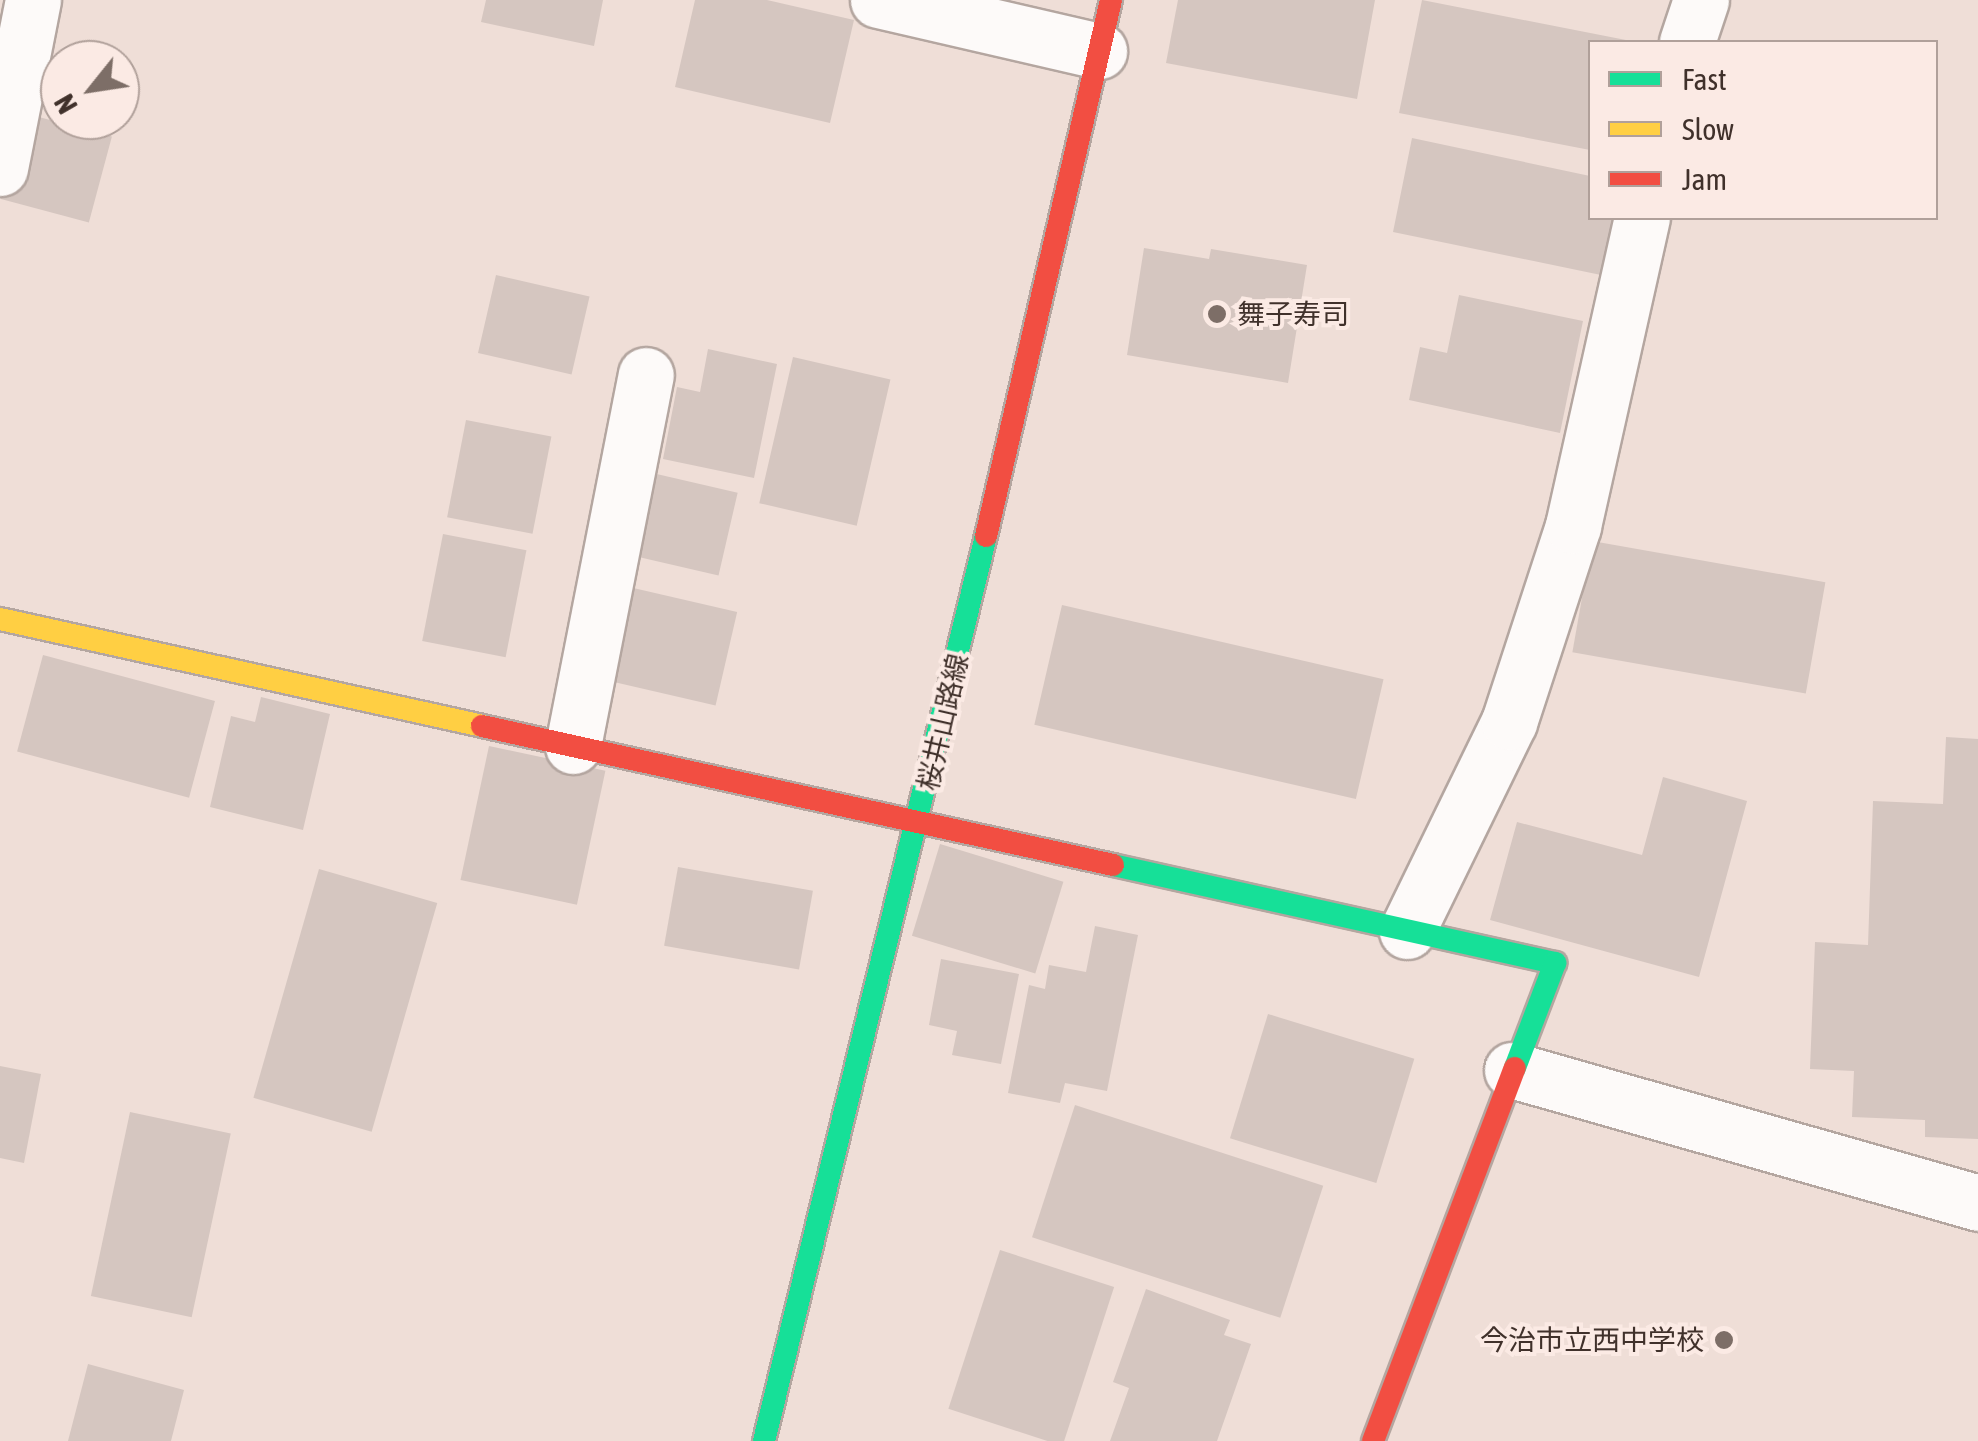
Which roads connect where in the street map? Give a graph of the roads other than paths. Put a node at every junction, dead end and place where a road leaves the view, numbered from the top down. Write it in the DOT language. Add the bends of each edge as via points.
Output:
graph roads {
  1 [pos="33,0"];
  2 [pos="878,0"];
  3 [pos="1701,0"];
  4 [pos="1105,26"];
  5 [pos="1688,40"];
  6 [pos="0,168"];
  7 [pos="1642,220"];
  8 [pos="646,374"];
  9 [pos="0,619"];
  10 [pos="572,746"];
  11 [pos="919,824"];
  12 [pos="1408,931"];
  13 [pos="1512,1070"];
  14 [pos="1978,1203"];
  15 [pos="764,1441"];
  16 [pos="1373,1441"];
  1 -- 6 [label="street"];
  2 -- 4 [label="street"];
  3 -- 5 [label="street"];
  4 -- 11 [label="street, 桜井山路線"];
  7 -- 12 [label="street" via="1573,526 1510,722"];
  8 -- 10 [label="street"];
  9 -- 10 [label="street"];
  10 -- 11 [label="street"];
  11 -- 12 [label="street"];
  11 -- 15 [label="street, 桜井山路線"];
  12 -- 13 [label="street" via="1555,963"];
  13 -- 14 [label="street"];
  13 -- 16 [label="street"];
}
